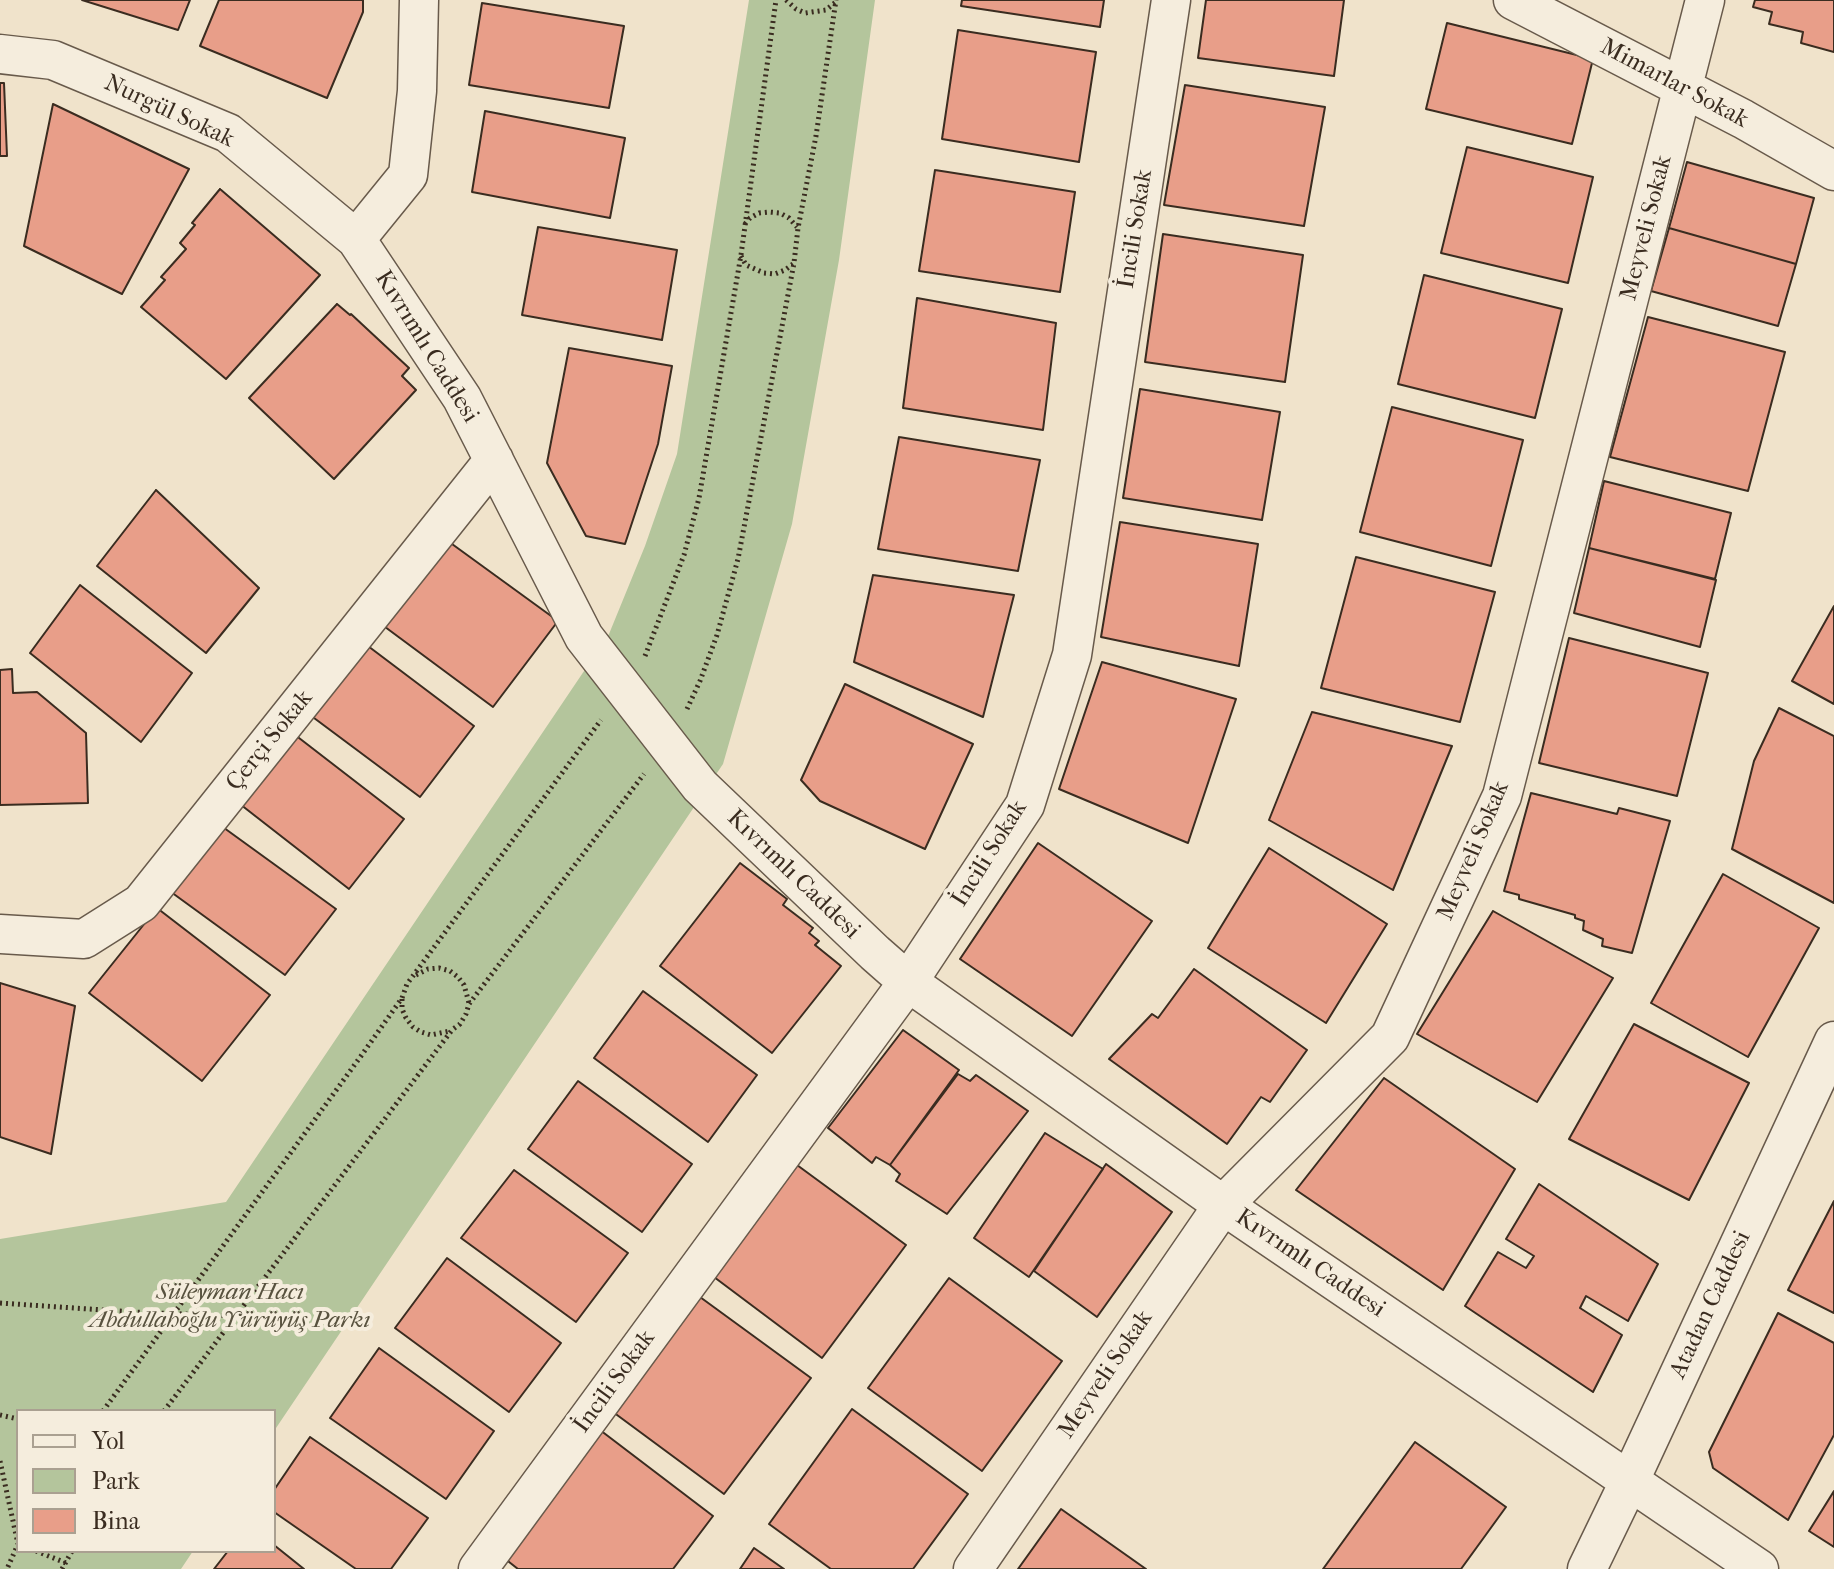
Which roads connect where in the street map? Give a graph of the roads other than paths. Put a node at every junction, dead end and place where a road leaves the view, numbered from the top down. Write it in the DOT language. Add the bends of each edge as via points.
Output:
graph roads {
  1 [pos="419,0"];
  2 [pos="1171,0"];
  3 [pos="1513,0"];
  4 [pos="1705,0"];
  5 [pos="0,54"];
  6 [pos="1683,88"];
  7 [pos="1834,171"];
  8 [pos="356,239"];
  9 [pos="494,460"];
  10 [pos="0,934"];
  11 [pos="908,982"];
  12 [pos="1834,1041"];
  13 [pos="1223,1205"];
  14 [pos="1630,1480"];
  15 [pos="478,1569"];
  16 [pos="973,1569"];
  17 [pos="1587,1569"];
  18 [pos="1759,1569"];
  1 -- 8 [label="street" via="408,175"];
  2 -- 11 [label="street, İncili Sokak" via="1072,655 1025,805"];
  3 -- 6 [label="street, Mimarlar Sokak"];
  4 -- 6 [label="street, Meyveli Sokak"];
  5 -- 8 [label="street, Nurgül Sokak" via="53,60 228,133"];
  6 -- 7 [label="street, Mimarlar Sokak"];
  6 -- 13 [label="street, Meyveli Sokak" via="1502,796 1390,1037"];
  8 -- 9 [label="street, Kıvrımlı Caddesi" via="462,398"];
  9 -- 10 [label="street, Çerçi Sokak" via="141,903 84,939"];
  9 -- 11 [label="street, Kıvrımlı Caddesi" via="584,637 700,786"];
  11 -- 13 [label="street, Kıvrımlı Caddesi"];
  11 -- 15 [label="street, İncili Sokak"];
  12 -- 14 [label="street, Atadan Caddesi"];
  13 -- 14 [label="street, Kıvrımlı Caddesi"];
  13 -- 16 [label="street, Meyveli Sokak"];
  14 -- 17 [label="street, Atadan Caddesi"];
  14 -- 18 [label="street, Kıvrımlı Caddesi"];
}
